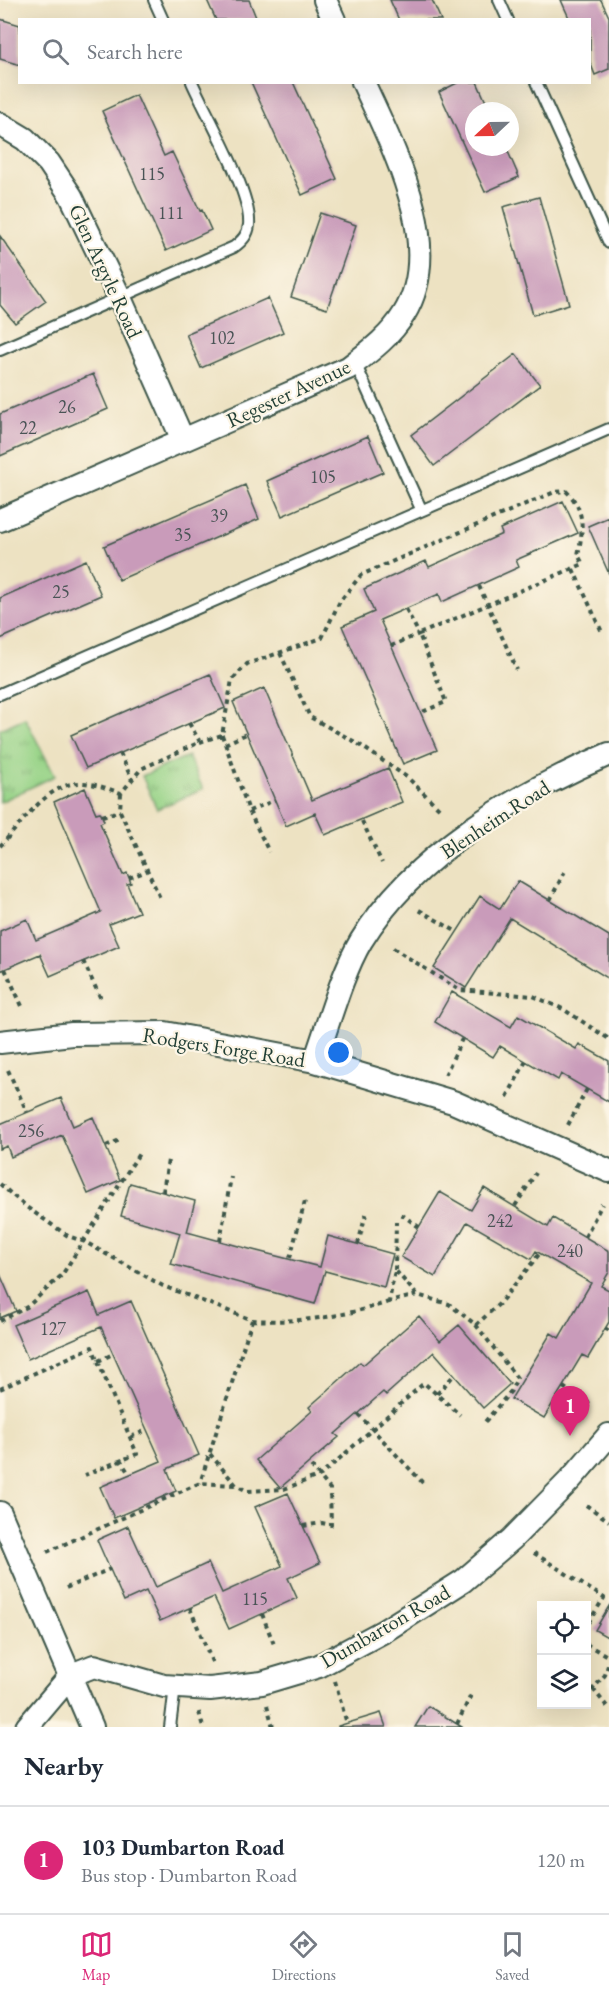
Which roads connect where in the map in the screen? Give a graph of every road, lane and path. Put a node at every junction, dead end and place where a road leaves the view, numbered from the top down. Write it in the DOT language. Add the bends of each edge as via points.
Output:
graph roads {
  1 [pos="154,0"];
  2 [pos="325,0"];
  3 [pos="499,0"];
  4 [pos="162,18"];
  5 [pos="333,18"];
  6 [pos="507,18"];
  7 [pos="193,84"];
  8 [pos="364,84"];
  9 [pos="538,84"];
  10 [pos="0,124"];
  11 [pos="609,243"];
  12 [pos="120,298"];
  13 [pos="0,350"];
  14 [pos="355,363"];
  15 [pos="609,429"];
  16 [pos="183,440"];
  17 [pos="421,509"];
  18 [pos="0,520"];
  19 [pos="573,569"];
  20 [pos="479,585"];
  21 [pos="489,604"];
  22 [pos="406,609"];
  23 [pos="602,632"];
  24 [pos="419,634"];
  25 [pos="391,646"];
  26 [pos="280,653"];
  27 [pos="517,670"];
  28 [pos="0,694"];
  29 [pos="420,713"];
  30 [pos="189,723"];
  31 [pos="246,734"];
  32 [pos="222,735"];
  33 [pos="200,742"];
  34 [pos="225,744"];
  35 [pos="120,753"];
  36 [pos="609,754"];
  37 [pos="132,780"];
  38 [pos="121,793"];
  39 [pos="275,800"];
  40 [pos="441,810"];
  41 [pos="120,811"];
  42 [pos="249,811"];
  43 [pos="102,816"];
  44 [pos="362,821"];
  45 [pos="0,846"];
  46 [pos="269,852"];
  47 [pos="382,863"];
  48 [pos="566,869"];
  49 [pos="147,871"];
  50 [pos="129,878"];
  51 [pos="161,900"];
  52 [pos="550,900"];
  53 [pos="419,910"];
  54 [pos="457,932"];
  55 [pos="393,948"];
  56 [pos="83,961"];
  57 [pos="5,969"];
  58 [pos="102,1001"];
  59 [pos="22,1006"];
  60 [pos="462,1039"];
  61 [pos="609,1039"];
  62 [pos="0,1042"];
  63 [pos="315,1061"];
  64 [pos="525,1061"];
  65 [pos="9,1070"];
  66 [pos="443,1079"];
  67 [pos="587,1089"];
  68 [pos="507,1097"];
  69 [pos="27,1112"];
  70 [pos="568,1125"];
  71 [pos="122,1139"];
  72 [pos="106,1146"];
  73 [pos="140,1152"];
  74 [pos="168,1160"];
  75 [pos="609,1171"];
  76 [pos="536,1173"];
  77 [pos="231,1177"];
  78 [pos="0,1184"];
  79 [pos="163,1192"];
  80 [pos="306,1197"];
  81 [pos="603,1204"];
  82 [pos="515,1206"];
  83 [pos="366,1214"];
  84 [pos="400,1214"];
  85 [pos="396,1222"];
  86 [pos="419,1227"];
  87 [pos="585,1237"];
  88 [pos="220,1240"];
  89 [pos="85,1242"];
  90 [pos="358,1244"];
  91 [pos="540,1253"];
  92 [pos="290,1258"];
  93 [pos="395,1270"];
  94 [pos="417,1296"];
  95 [pos="389,1302"];
  96 [pos="252,1320"];
  97 [pos="0,1322"];
  98 [pos="476,1325"];
  99 [pos="113,1354"];
  100 [pos="98,1361"];
  101 [pos="454,1375"];
  102 [pos="563,1387"];
  103 [pos="0,1389"];
  104 [pos="436,1394"];
  105 [pos="592,1405"];
  106 [pos="358,1414"];
  107 [pos="460,1415"];
  108 [pos="483,1424"];
  109 [pos="373,1429"];
  110 [pos="147,1430"];
  111 [pos="609,1436"];
  112 [pos="131,1437"];
  113 [pos="210,1454"];
  114 [pos="120,1459"];
  115 [pos="309,1463"];
  116 [pos="85,1474"];
  117 [pos="129,1474"];
  118 [pos="321,1475"];
  119 [pos="200,1483"];
  120 [pos="423,1484"];
  121 [pos="236,1485"];
  122 [pos="586,1505"];
  123 [pos="0,1513"];
  124 [pos="609,1521"];
  125 [pos="303,1526"];
  126 [pos="47,1552"];
  127 [pos="534,1553"];
  128 [pos="110,1569"];
  129 [pos="66,1588"];
  130 [pos="190,1608"];
  131 [pos="262,1614"];
  132 [pos="591,1618"];
  133 [pos="276,1647"];
  134 [pos="591,1647"];
  135 [pos="609,1657"];
  136 [pos="328,1661"];
  137 [pos="212,1662"];
  138 [pos="609,1662"];
  139 [pos="71,1675"];
  140 [pos="591,1686"];
  141 [pos="176,1687"];
  142 [pos="593,1689"];
  143 [pos="471,1695"];
  144 [pos="609,1709"];
  145 [pos="347,1724"];
  146 [pos="457,1724"];
  147 [pos="27,1727"];
  148 [pos="92,1727"];
  149 [pos="170,1727"];
  1 -- 4 [label="lane"];
  2 -- 5 [label="street"];
  3 -- 6 [label="lane"];
  7 -- 12 [label="lane" via="246,199 249,225 244,240"];
  8 -- 14 [label="street, Regester Avenue" via="399,161 419,243 416,282 404,315 380,344"];
  9 -- 11 [label="lane"];
  10 -- 12 [label="street, Glen Argyle Road" via="25,139 49,163 71,196"];
  12 -- 13 [label="lane"];
  12 -- 16 [label="street, Glen Argyle Road"];
  14 -- 16 [label="street, Regester Avenue"];
  14 -- 17 [label="lane"];
  15 -- 17 [label="lane"];
  16 -- 18 [label="street, Regester Avenue"];
  17 -- 28 [label="lane"];
  19 -- 21 [label="path"];
  19 -- 23 [label="path"];
  19 -- 26 [label="path" via="583,564 578,555 583,529 580,512 566,491 555,492 361,575 340,601 322,638"];
  20 -- 21 [label="path"];
  21 -- 24 [label="path"];
  21 -- 27 [label="path"];
  22 -- 24 [label="path"];
  24 -- 25 [label="path"];
  24 -- 29 [label="path" via="447,702"];
  26 -- 32 [label="path" via="247,664 232,680"];
  26 -- 40 [label="path" via="310,717 408,778"];
  30 -- 33 [label="path"];
  31 -- 34 [label="path"];
  32 -- 33 [label="path"];
  32 -- 34 [label="path"];
  33 -- 37 [label="path" via="141,769"];
  34 -- 42 [label="path"];
  35 -- 37 [label="path"];
  36 -- 63 [label="street, Blenheim Road" via="568,771 489,817 409,880 360,942"];
  37 -- 38 [label="path"];
  38 -- 41 [label="path"];
  38 -- 45 [label="path" via="83,783 63,787 39,803"];
  39 -- 42 [label="path"];
  41 -- 43 [label="path"];
  41 -- 49 [label="path"];
  42 -- 46 [label="path"];
  44 -- 47 [label="path"];
  48 -- 52 [label="path"];
  49 -- 50 [label="path"];
  49 -- 51 [label="path"];
  53 -- 54 [label="path"];
  55 -- 61 [label="path" via="459,990 533,996 563,1009"];
  56 -- 58 [label="path"];
  57 -- 59 [label="path"];
  60 -- 66 [label="path"];
  62 -- 63 [label="street, Rodgers Forge Road" via="72,1034 165,1033"];
  63 -- 75 [label="street, Rodgers Forge Road" via="453,1102"];
  64 -- 68 [label="path"];
  65 -- 69 [label="path"];
  67 -- 70 [label="path"];
  71 -- 72 [label="path"];
  73 -- 89 [label="path"];
  74 -- 79 [label="path"];
  76 -- 82 [label="path"];
  77 -- 88 [label="path"];
  78 -- 89 [label="path" via="68,1236"];
  80 -- 92 [label="path"];
  81 -- 87 [label="path"];
  83 -- 90 [label="path"];
  84 -- 86 [label="path"];
  85 -- 93 [label="path"];
  89 -- 96 [label="path" via="164,1286"];
  89 -- 97 [label="path" via="62,1275 27,1307"];
  91 -- 98 [label="path"];
  93 -- 94 [label="path"];
  93 -- 95 [label="path"];
  94 -- 95 [label="path"];
  94 -- 98 [label="path" via="449,1304"];
  95 -- 96 [label="path" via="351,1314 293,1323"];
  96 -- 113 [label="path"];
  98 -- 108 [label="path" via="517,1378"];
  99 -- 100 [label="path"];
  100 -- 103 [label="path" via="92,1347"];
  100 -- 112 [label="path"];
  101 -- 104 [label="path"];
  102 -- 105 [label="path"];
  104 -- 107 [label="path"];
  104 -- 109 [label="path" via="424,1383"];
  106 -- 109 [label="path"];
  109 -- 118 [label="path"];
  109 -- 120 [label="path"];
  110 -- 112 [label="path"];
  111 -- 136 [label="street, Dumbarton Road" via="512,1539 463,1581"];
  112 -- 114 [label="path" via="137,1454"];
  113 -- 119 [label="path"];
  113 -- 121 [label="path"];
  114 -- 116 [label="path"];
  114 -- 117 [label="path"];
  115 -- 118 [label="path"];
  118 -- 121 [label="path" via="285,1490 247,1491"];
  118 -- 125 [label="path" via="330,1489 331,1525 322,1522"];
  119 -- 121 [label="path"];
  119 -- 126 [label="path"];
  122 -- 124 [label="path"];
  123 -- 139 [label="street"];
  127 -- 132 [label="path" via="604,1598"];
  128 -- 129 [label="path"];
  130 -- 137 [label="path"];
  131 -- 133 [label="path"];
  134 -- 135 [label="path"];
  136 -- 141 [label="street, Dumbarton Road" via="262,1683 210,1689"];
  136 -- 145 [label="path"];
  138 -- 142 [label="path" via="606,1675"];
  139 -- 141 [label="street, Dumbarton Road" via="94,1666"];
  139 -- 147 [label="street"];
  139 -- 148 [label="street"];
  140 -- 142 [label="path"];
  141 -- 149 [label="lane"];
  142 -- 144 [label="path"];
  143 -- 146 [label="path"];
}
